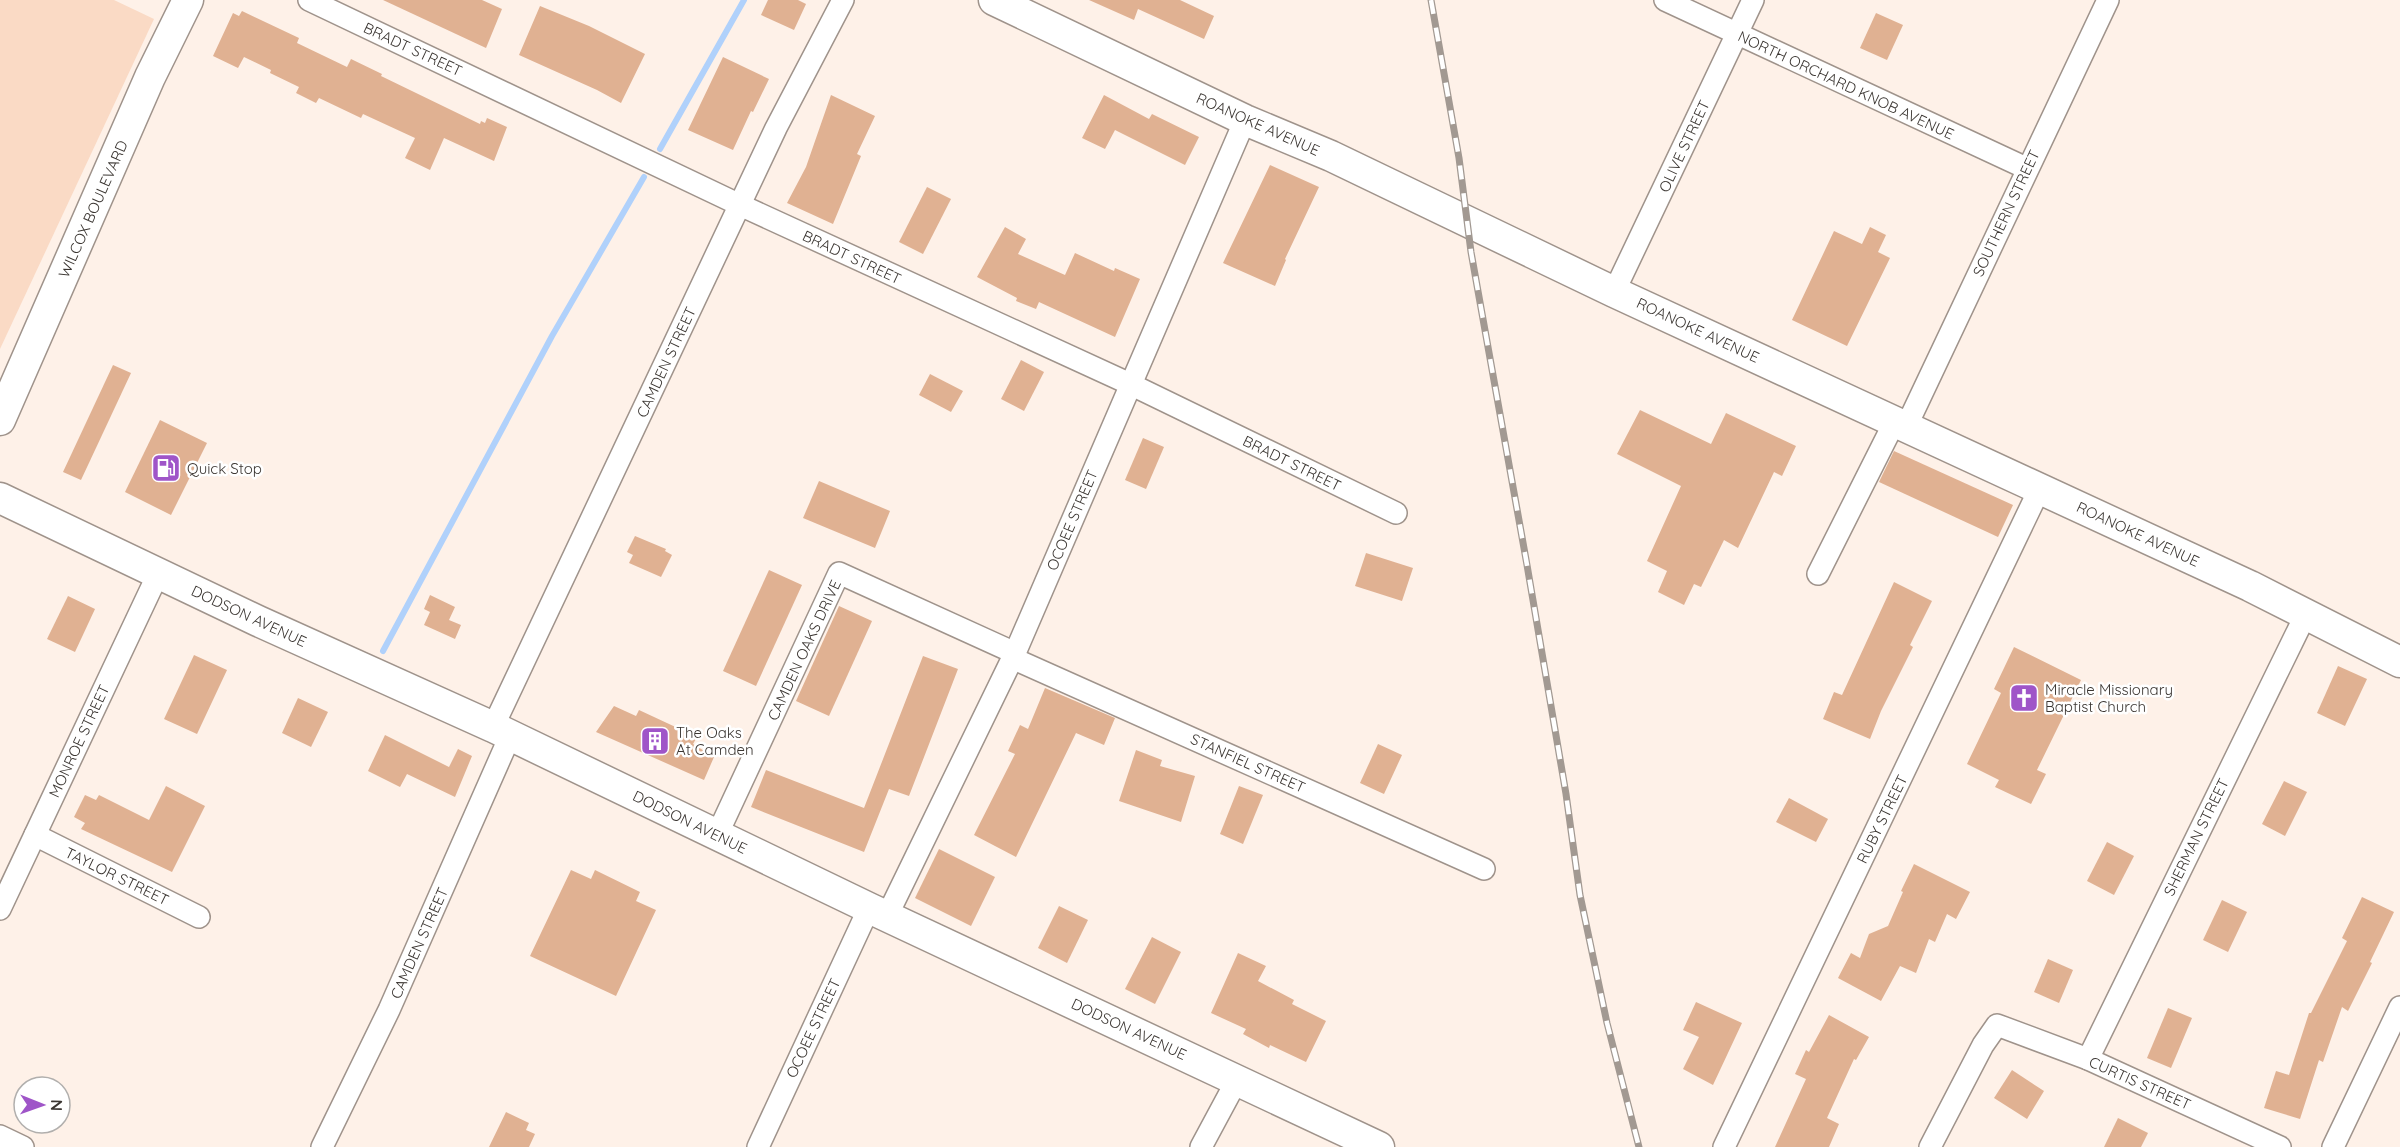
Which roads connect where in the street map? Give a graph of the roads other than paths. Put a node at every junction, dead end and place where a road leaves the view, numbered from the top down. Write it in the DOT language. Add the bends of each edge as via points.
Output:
graph roads {
  1 [pos="188,0"];
  2 [pos="309,0"];
  3 [pos="843,0"];
  4 [pos="994,0"];
  5 [pos="1665,0"];
  6 [pos="1753,0"];
  7 [pos="2108,0"];
  8 [pos="1737,34"];
  9 [pos="1245,120"];
  10 [pos="2026,168"];
  11 [pos="740,205"];
  12 [pos="1614,292"];
  13 [pos="1130,384"];
  14 [pos="0,420"];
  15 [pos="1900,424"];
  16 [pos="2039,490"];
  17 [pos="0,498"];
  18 [pos="1396,513"];
  19 [pos="158,574"];
  20 [pos="1818,574"];
  21 [pos="2305,616"];
  22 [pos="1014,656"];
  23 [pos="2400,662"];
  24 [pos="502,731"];
  25 [pos="35,835"];
  26 [pos="717,835"];
  27 [pos="1484,868"];
  28 [pos="0,909"];
  29 [pos="878,912"];
  30 [pos="199,917"];
  31 [pos="2400,1006"];
  32 [pos="2088,1059"];
  33 [pos="1237,1080"];
  34 [pos="0,1136"];
  35 [pos="23,1147"];
  36 [pos="322,1147"];
  37 [pos="758,1147"];
  38 [pos="1201,1147"];
  39 [pos="1379,1147"];
  40 [pos="1724,1147"];
  41 [pos="1930,1147"];
  42 [pos="2280,1147"];
  43 [pos="2332,1147"];
  1 -- 14 [label="main road, WILCOX BOULEVARD" via="150,77"];
  2 -- 11 [label="street, BRADT STREET"];
  3 -- 11 [label="street, CAMDEN STREET"];
  4 -- 9 [label="main road, ROANOKE AVENUE"];
  5 -- 8 [label="street, NORTH ORCHARD KNOB AVENUE"];
  6 -- 8 [label="street, OLIVE STREET"];
  7 -- 10 [label="street, SOUTHERN STREET"];
  8 -- 10 [label="street, NORTH ORCHARD KNOB AVENUE"];
  8 -- 12 [label="street, OLIVE STREET"];
  9 -- 12 [label="main road, ROANOKE AVENUE" via="1330,156"];
  9 -- 13 [label="street, OCOEE STREET"];
  10 -- 15 [label="street, SOUTHERN STREET"];
  11 -- 13 [label="street, BRADT STREET"];
  11 -- 24 [label="street, CAMDEN STREET"];
  12 -- 15 [label="main road, ROANOKE AVENUE"];
  13 -- 18 [label="street, BRADT STREET"];
  13 -- 22 [label="street, OCOEE STREET"];
  15 -- 16 [label="main road, ROANOKE AVENUE"];
  15 -- 20 [label="street, SOUTHERN STREET"];
  16 -- 21 [label="main road, ROANOKE AVENUE" via="2239,581"];
  16 -- 40 [label="street, RUBY STREET"];
  17 -- 19 [label="main road, DODSON AVENUE"];
  19 -- 24 [label="main road, DODSON AVENUE"];
  19 -- 25 [label="street, MONROE STREET"];
  21 -- 23 [label="main road, ROANOKE AVENUE"];
  21 -- 32 [label="street, SHERMAN STREET"];
  22 -- 26 [label="street, CAMDEN OAKS DRIVE" via="839,573"];
  22 -- 27 [label="street, STANFIEL STREET"];
  22 -- 29 [label="street, OCOEE STREET"];
  24 -- 26 [label="main road, DODSON AVENUE"];
  24 -- 36 [label="street, CAMDEN STREET" via="389,1010"];
  25 -- 28 [label="street, MONROE STREET"];
  25 -- 30 [label="street, TAYLOR STREET"];
  26 -- 29 [label="main road, DODSON AVENUE"];
  29 -- 33 [label="main road, DODSON AVENUE"];
  29 -- 37 [label="street, OCOEE STREET"];
  31 -- 43 [label="street"];
  32 -- 41 [label="street, CURTIS STREET" via="1997,1025"];
  32 -- 42 [label="street, CURTIS STREET"];
  33 -- 38 [label="street"];
  33 -- 39 [label="main road, DODSON AVENUE"];
  34 -- 35 [label="street"];
}
